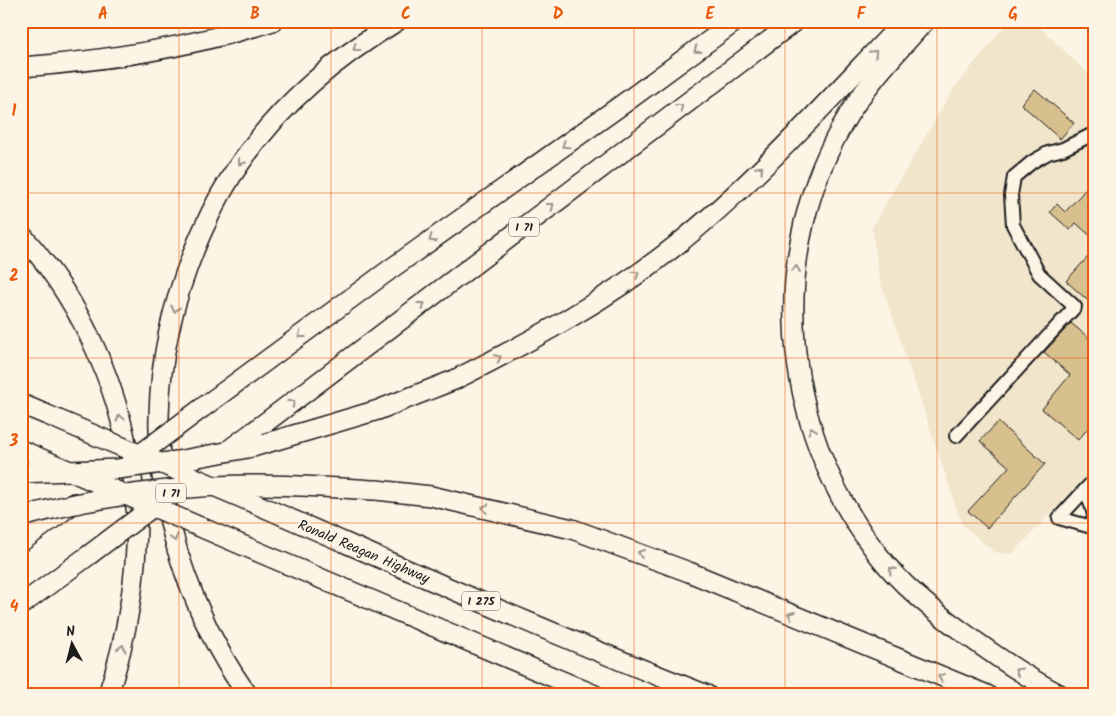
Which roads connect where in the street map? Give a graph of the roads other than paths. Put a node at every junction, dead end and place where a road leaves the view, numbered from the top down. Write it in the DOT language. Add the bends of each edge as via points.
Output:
graph roads {
  1 [pos="272,21"];
  2 [pos="397,21"];
  3 [pos="736,21"];
  4 [pos="795,21"];
  5 [pos="904,21"];
  6 [pos="925,21"];
  7 [pos="21,67"];
  8 [pos="1095,133"];
  9 [pos="21,234"];
  10 [pos="21,404"];
  11 [pos="956,436"];
  12 [pos="28,453"];
  13 [pos="21,473"];
  14 [pos="1090,484"];
  15 [pos="21,517"];
  16 [pos="1095,518"];
  17 [pos="1095,528"];
  18 [pos="21,542"];
  19 [pos="21,605"];
  20 [pos="108,695"];
  21 [pos="248,695"];
  22 [pos="595,695"];
  23 [pos="707,695"];
  24 [pos="987,695"];
  25 [pos="1061,695"];
  1 -- 7 [label="highway" via="189,44 129,55"];
  2 -- 21 [label="highway, one-way" via="329,66 292,100 240,162 212,209 191,257 167,340 159,432 167,516 203,618"];
  3 -- 18 [label="highway, one-way, bridge" via="392,268"];
  19 -- 4 [label="highway, I 71, one-way, bridge"];
  13 -- 5 [label="highway, one-way, bridge" via="118,469 177,462 253,447 378,410 454,380 501,357 600,300 673,247 739,191"];
  25 -- 6 [label="highway, one-way" via="999,659 930,608 877,553 833,483 812,430 799,376 794,340 794,286 802,231 817,180 836,138 868,86"];
  8 -- 11 [label="lane" via="1048,153 1014,178 1011,195 1013,225 1039,274 1074,307"];
  20 -- 9 [label="highway, one-way" via="124,640 134,574 136,515 130,456 106,374 84,324 64,290"];
  10 -- 23 [label="highway, Ronald Reagan Highway / I 275, bridge"];
  12 -- 22 [label="highway, bridge"];
  14 -- 16 [label="lane"];
  14 -- 17 [label="lane" via="1059,518"];
  24 -- 15 [label="highway, one-way, bridge" via="689,572 572,529 431,496 304,486 218,486 113,496"];
}
